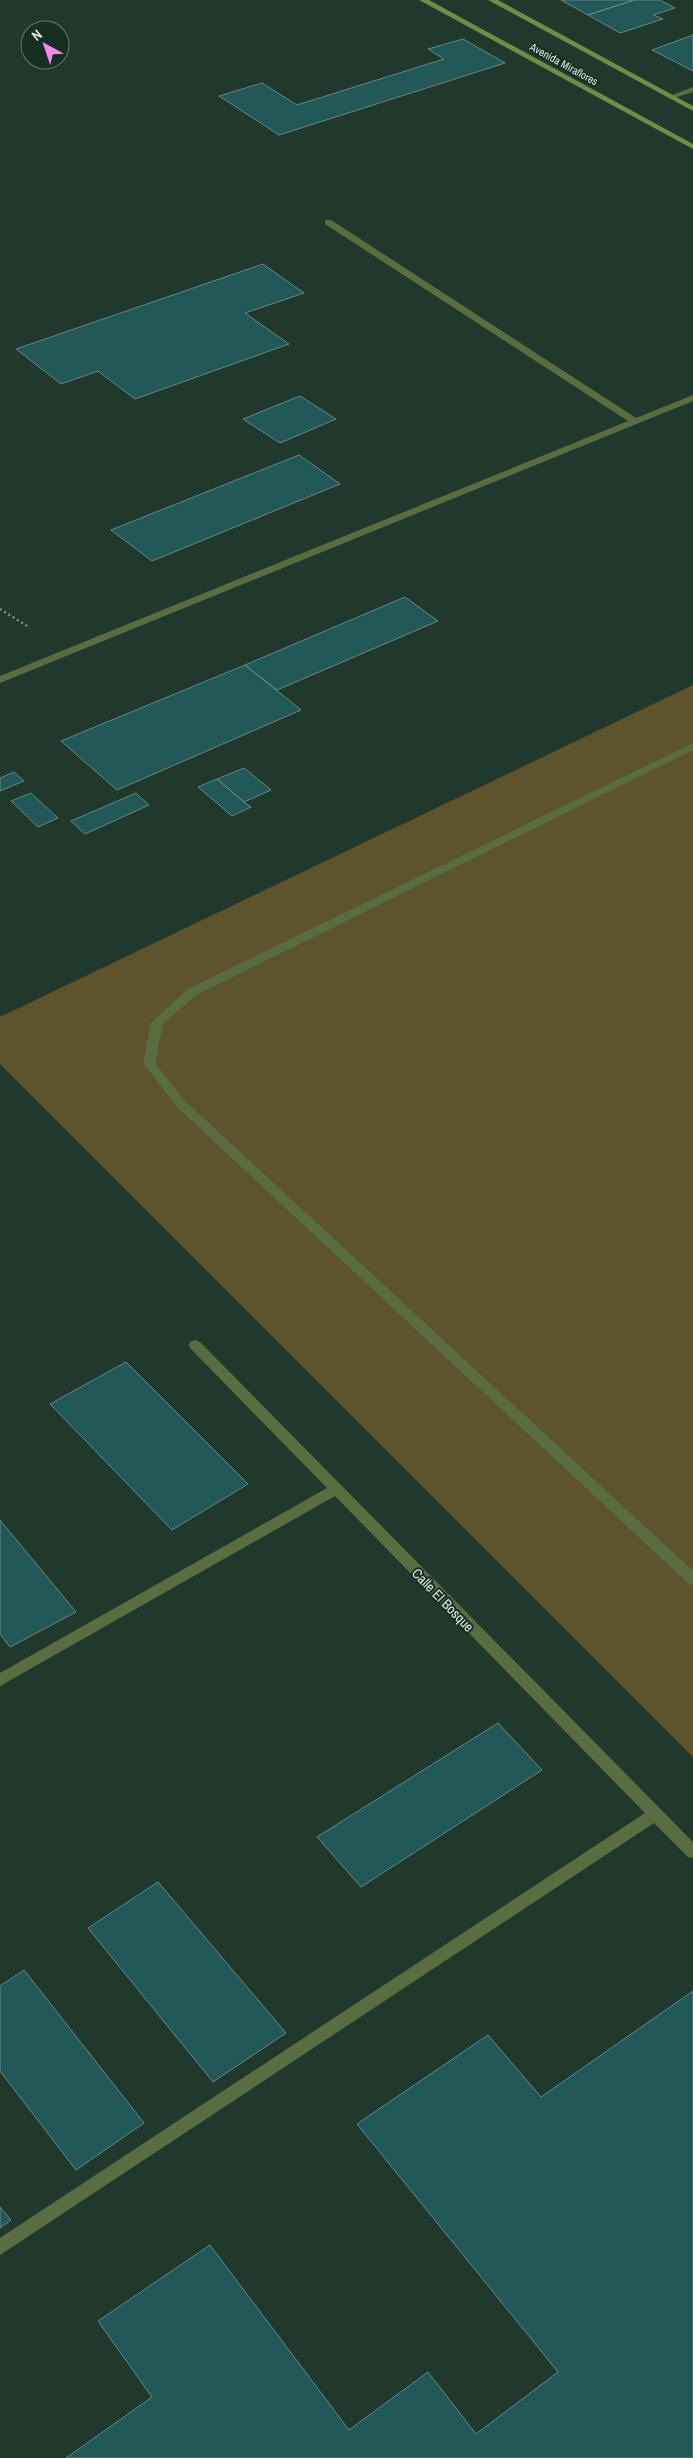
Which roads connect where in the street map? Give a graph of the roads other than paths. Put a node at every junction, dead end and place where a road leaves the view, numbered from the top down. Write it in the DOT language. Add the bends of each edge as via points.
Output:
graph roads {
  1 [pos="424,0"];
  2 [pos="492,0"];
  3 [pos="693,88"];
  4 [pos="671,97"];
  5 [pos="693,109"];
  6 [pos="693,147"];
  7 [pos="328,222"];
  8 [pos="693,398"];
  9 [pos="634,422"];
  10 [pos="0,680"];
  11 [pos="693,746"];
  12 [pos="195,1345"];
  13 [pos="335,1490"];
  14 [pos="693,1579"];
  15 [pos="0,1680"];
  16 [pos="654,1814"];
  17 [pos="693,1852"];
  18 [pos="0,2247"];
  1 -- 6 [label="street, Avenida Miraflores"];
  2 -- 4 [label="street, Avenida Miraflores"];
  3 -- 4 [label="street"];
  4 -- 5 [label="street, Avenida Miraflores"];
  7 -- 9 [label="street"];
  8 -- 9 [label="street"];
  9 -- 10 [label="street"];
  11 -- 14 [label="street" via="192,992 157,1023 150,1063 181,1104"];
  12 -- 13 [label="street, Calle El Bosque"];
  13 -- 15 [label="street"];
  13 -- 16 [label="street, Calle El Bosque"];
  16 -- 17 [label="street, Calle El Bosque"];
  16 -- 18 [label="street"];
}
